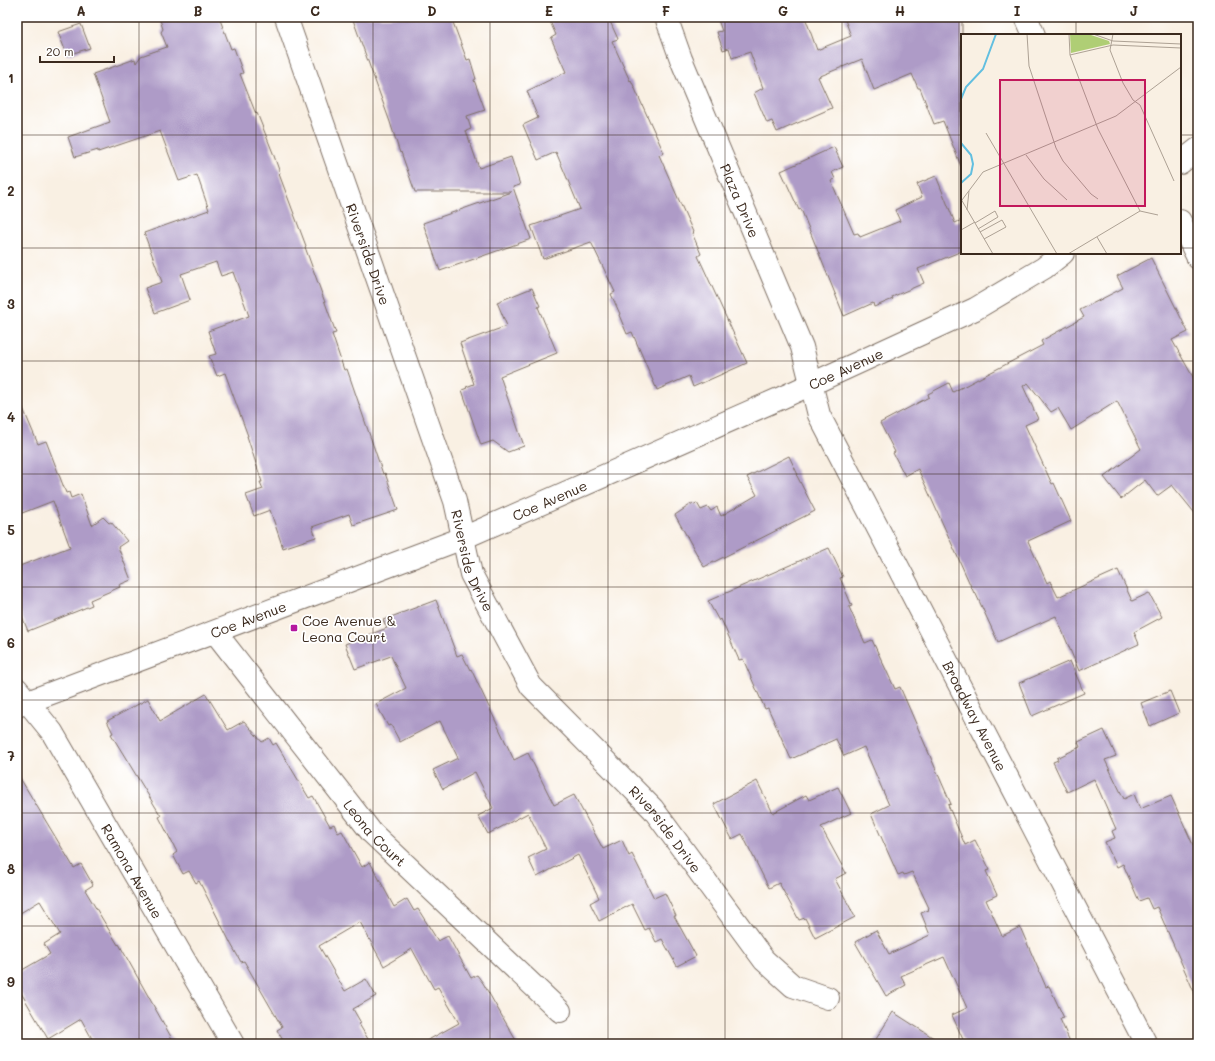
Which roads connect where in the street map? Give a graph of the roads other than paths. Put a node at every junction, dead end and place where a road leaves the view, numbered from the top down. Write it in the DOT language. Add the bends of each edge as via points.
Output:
graph roads {
  1 [pos="286,17"];
  2 [pos="666,17"];
  3 [pos="1026,17"];
  4 [pos="1034,34"];
  5 [pos="1198,149"];
  6 [pos="1181,162"];
  7 [pos="1181,223"];
  8 [pos="1063,254"];
  9 [pos="1198,258"];
  10 [pos="812,384"];
  11 [pos="463,538"];
  12 [pos="215,632"];
  13 [pos="20,699"];
  14 [pos="828,998"];
  15 [pos="560,1011"];
  16 [pos="233,1044"];
  17 [pos="1146,1044"];
  1 -- 11 [label="street, Riverside Drive" via="455,501"];
  2 -- 10 [label="street, Plaza Drive" via="802,346"];
  3 -- 4 [label="street"];
  5 -- 6 [label="street"];
  7 -- 9 [label="street"];
  8 -- 10 [label="street, Coe Avenue" via="975,309"];
  10 -- 11 [label="street, Coe Avenue"];
  10 -- 17 [label="street, Broadway Avenue" via="819,415"];
  11 -- 12 [label="street, Coe Avenue"];
  11 -- 14 [label="street, Riverside Drive" via="472,574 531,686 653,809 764,960 793,986"];
  12 -- 13 [label="street, Coe Avenue"];
  12 -- 15 [label="street, Leona Court" via="372,834"];
  13 -- 16 [label="street, Ramona Avenue" via="52,732"];
}
